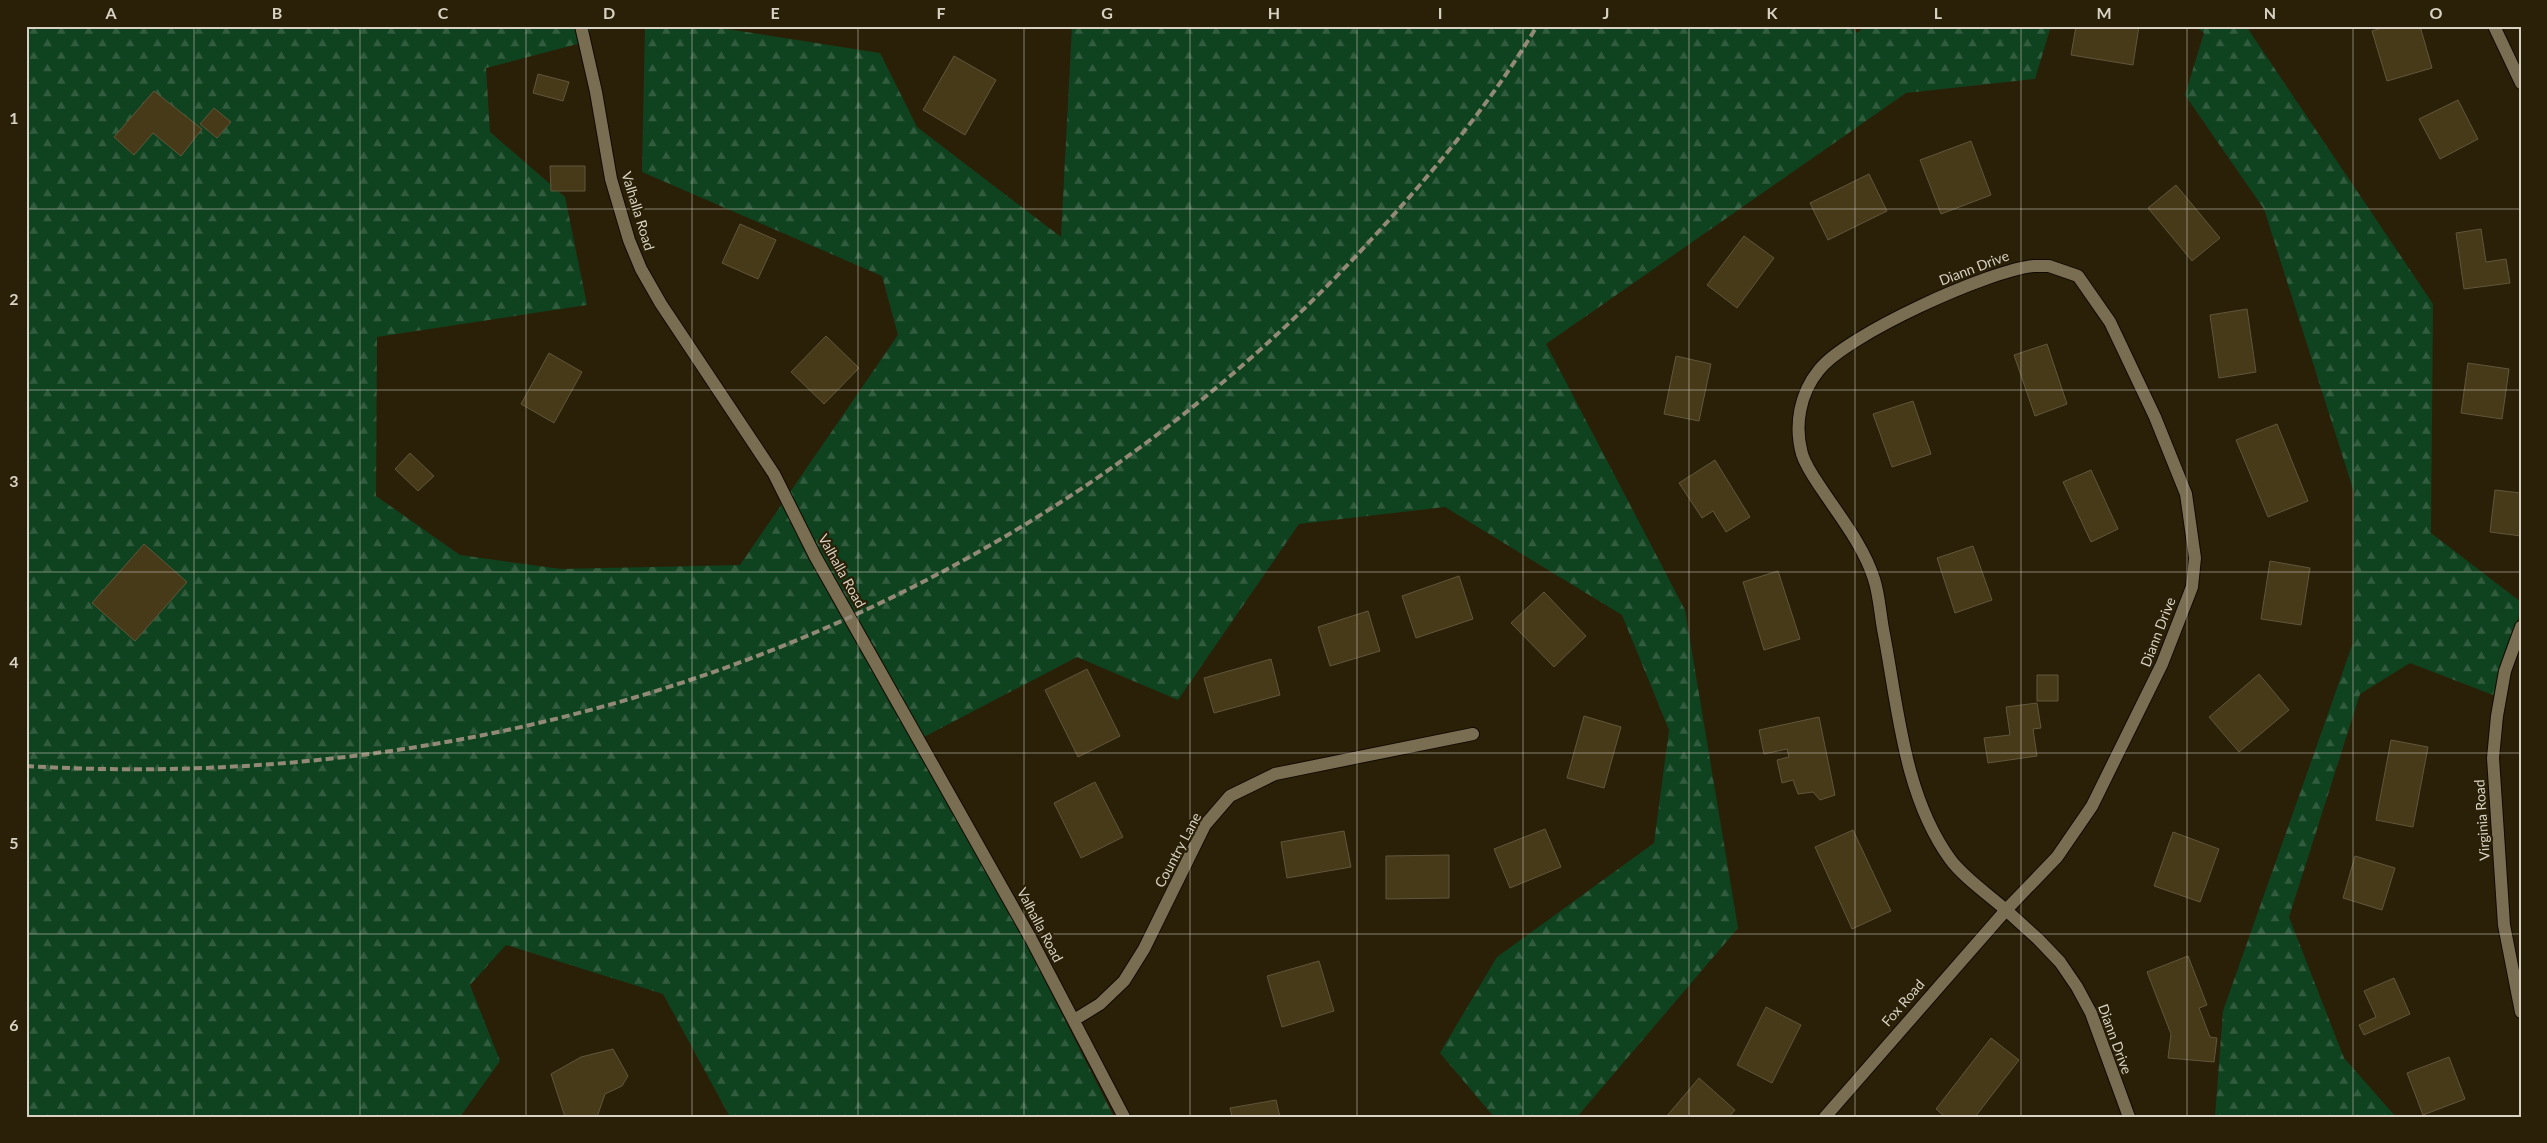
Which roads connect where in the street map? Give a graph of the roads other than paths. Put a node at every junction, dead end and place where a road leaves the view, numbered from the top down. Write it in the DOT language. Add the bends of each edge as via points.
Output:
graph roads {
  1 [pos="581,26"];
  2 [pos="2494,26"];
  3 [pos="2521,83"];
  4 [pos="2521,627"];
  5 [pos="1473,734"];
  6 [pos="2006,910"];
  7 [pos="2521,1012"];
  8 [pos="1074,1020"];
  9 [pos="1124,1117"];
  10 [pos="1825,1117"];
  11 [pos="2129,1117"];
  1 -- 8 [label="street, Valhalla Road" via="611,179 641,269 774,474 815,556 958,805"];
  2 -- 3 [label="street"];
  4 -- 7 [label="street, Virginia Road" via="2505,671 2496,716 2493,758 2504,925"];
  5 -- 8 [label="street, Country Lane" via="1275,774 1230,796 1205,825 1144,949 1124,980 1100,1004"];
  6 -- 6 [label="street, Diann Drive" via="1951,860 1932,829 1914,788 1874,578 1856,542 1808,468 1802,455 1798,425 1810,381 1837,353 1955,290 2019,267 2049,266 2078,276 2110,322 2155,417 2186,494 2195,558 2192,587 2162,664 2092,806 2057,857"];
  6 -- 10 [label="street, Fox Road"];
  6 -- 11 [label="street, Diann Drive" via="2060,962 2077,987 2091,1014"];
  8 -- 9 [label="street, Valhalla Road"];
}
